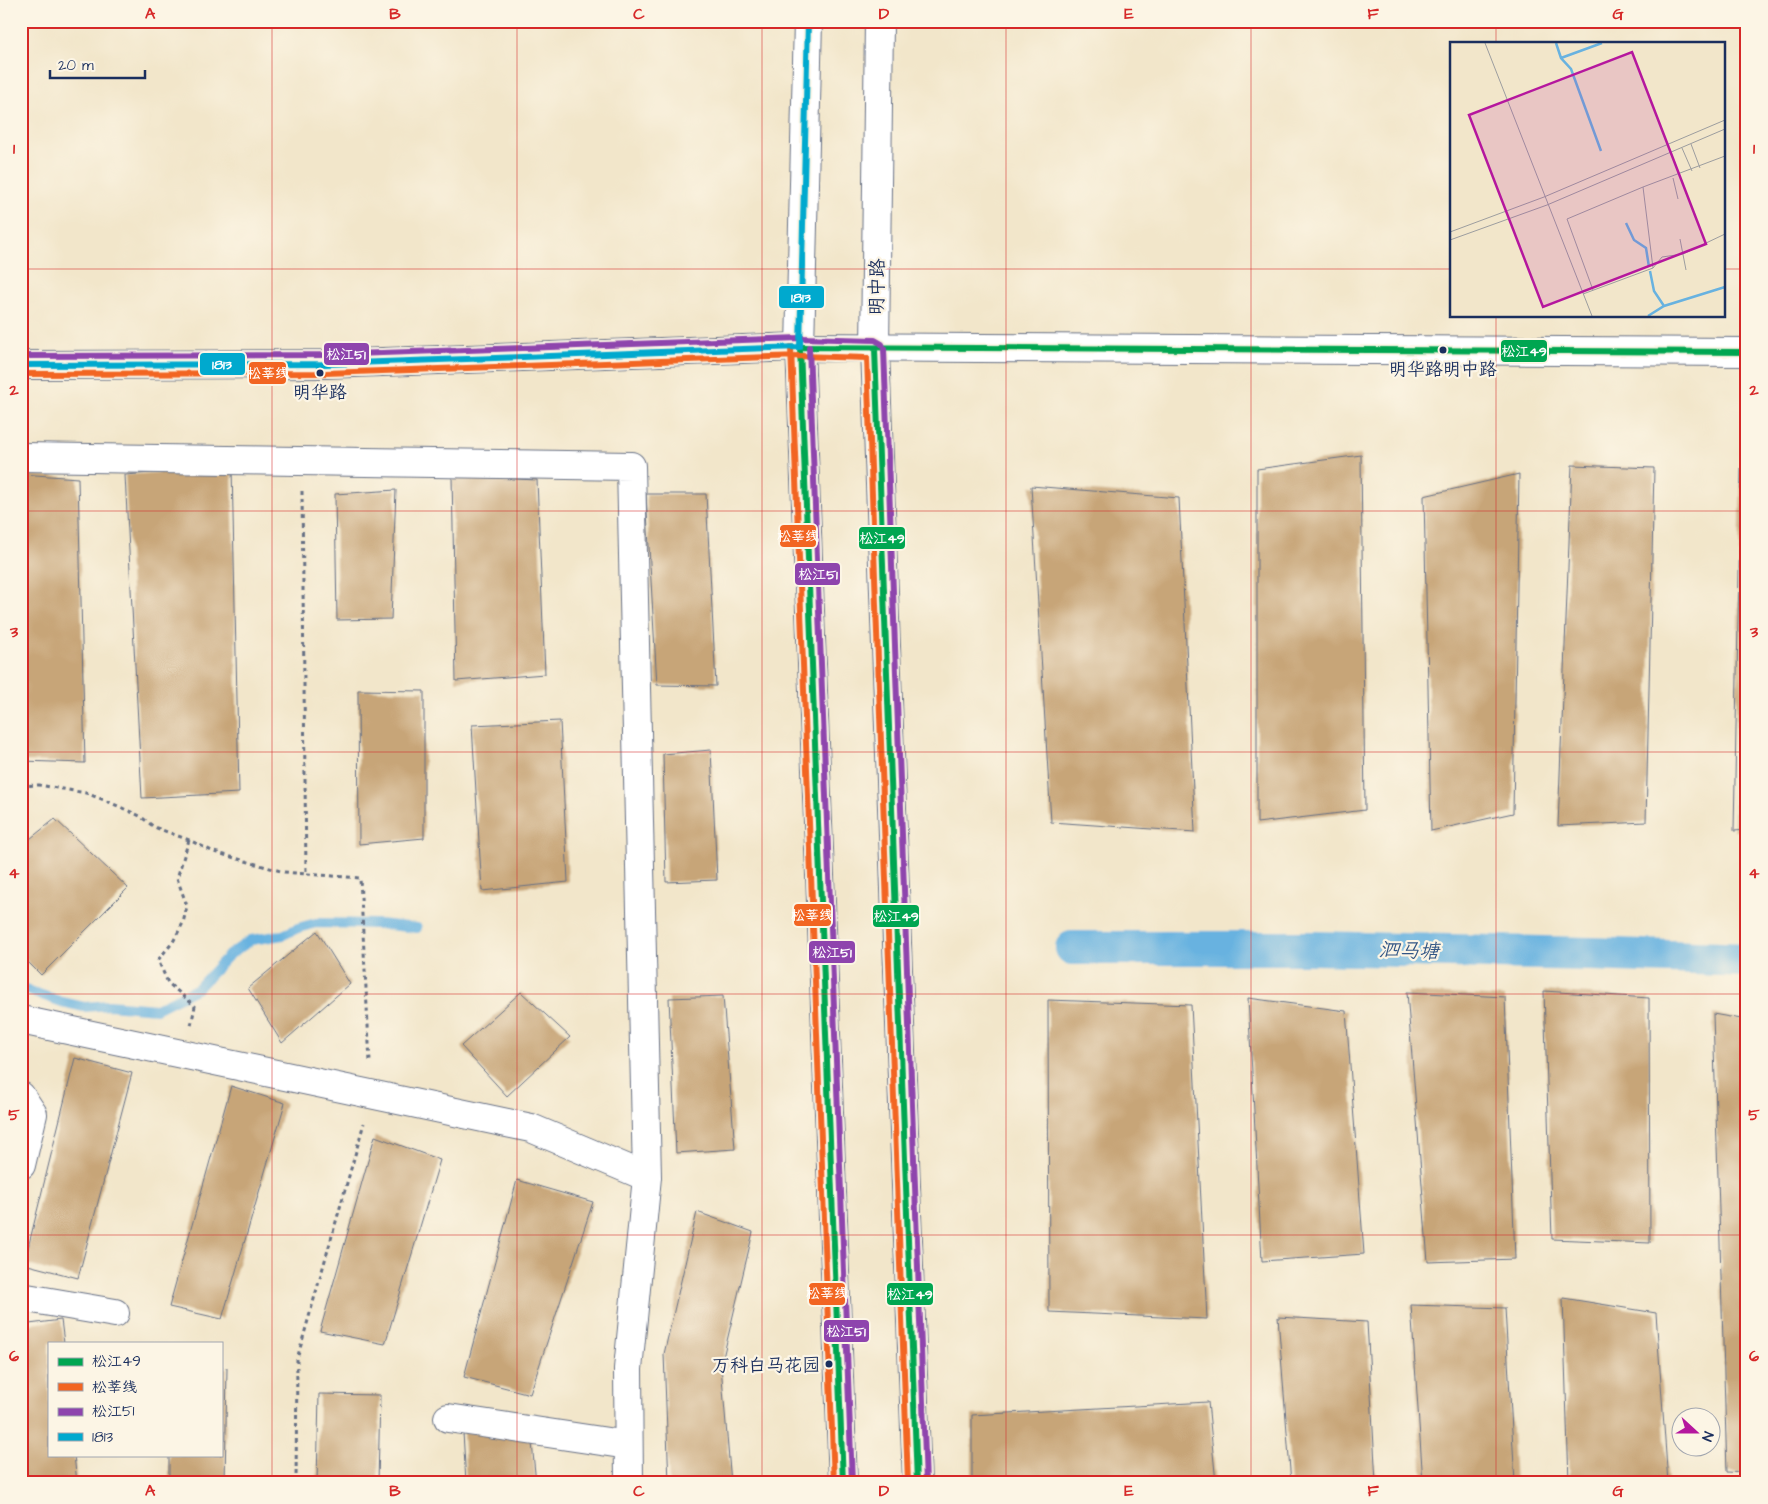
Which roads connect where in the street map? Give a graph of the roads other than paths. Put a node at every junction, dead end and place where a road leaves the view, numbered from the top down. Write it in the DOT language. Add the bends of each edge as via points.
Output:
graph roads {
  1 [pos="808,21"];
  2 [pos="879,21"];
  3 [pos="800,347"];
  4 [pos="875,349"];
  5 [pos="1747,352"];
  6 [pos="21,365"];
  7 [pos="21,457"];
  8 [pos="21,1020"];
  9 [pos="21,1096"];
  10 [pos="21,1165"];
  11 [pos="647,1177"];
  12 [pos="21,1297"];
  13 [pos="115,1313"];
  14 [pos="448,1418"];
  15 [pos="628,1445"];
  16 [pos="628,1483"];
  17 [pos="843,1483"];
  18 [pos="917,1483"];
  1 -- 3 [label="main road"];
  2 -- 4 [label="main road, 明中路"];
  3 -- 4 [label="main road"];
  3 -- 6 [label="main road" via="326,364"];
  3 -- 17 [label="main road"];
  4 -- 5 [label="main road"];
  4 -- 18 [label="main road, 明中路"];
  7 -- 11 [label="main road" via="631,466"];
  8 -- 11 [label="main road" via="531,1128"];
  9 -- 10 [label="main road" via="33,1114"];
  11 -- 15 [label="main road" via="628,1368"];
  12 -- 13 [label="main road"];
  14 -- 15 [label="main road"];
  15 -- 16 [label="main road"];
}
